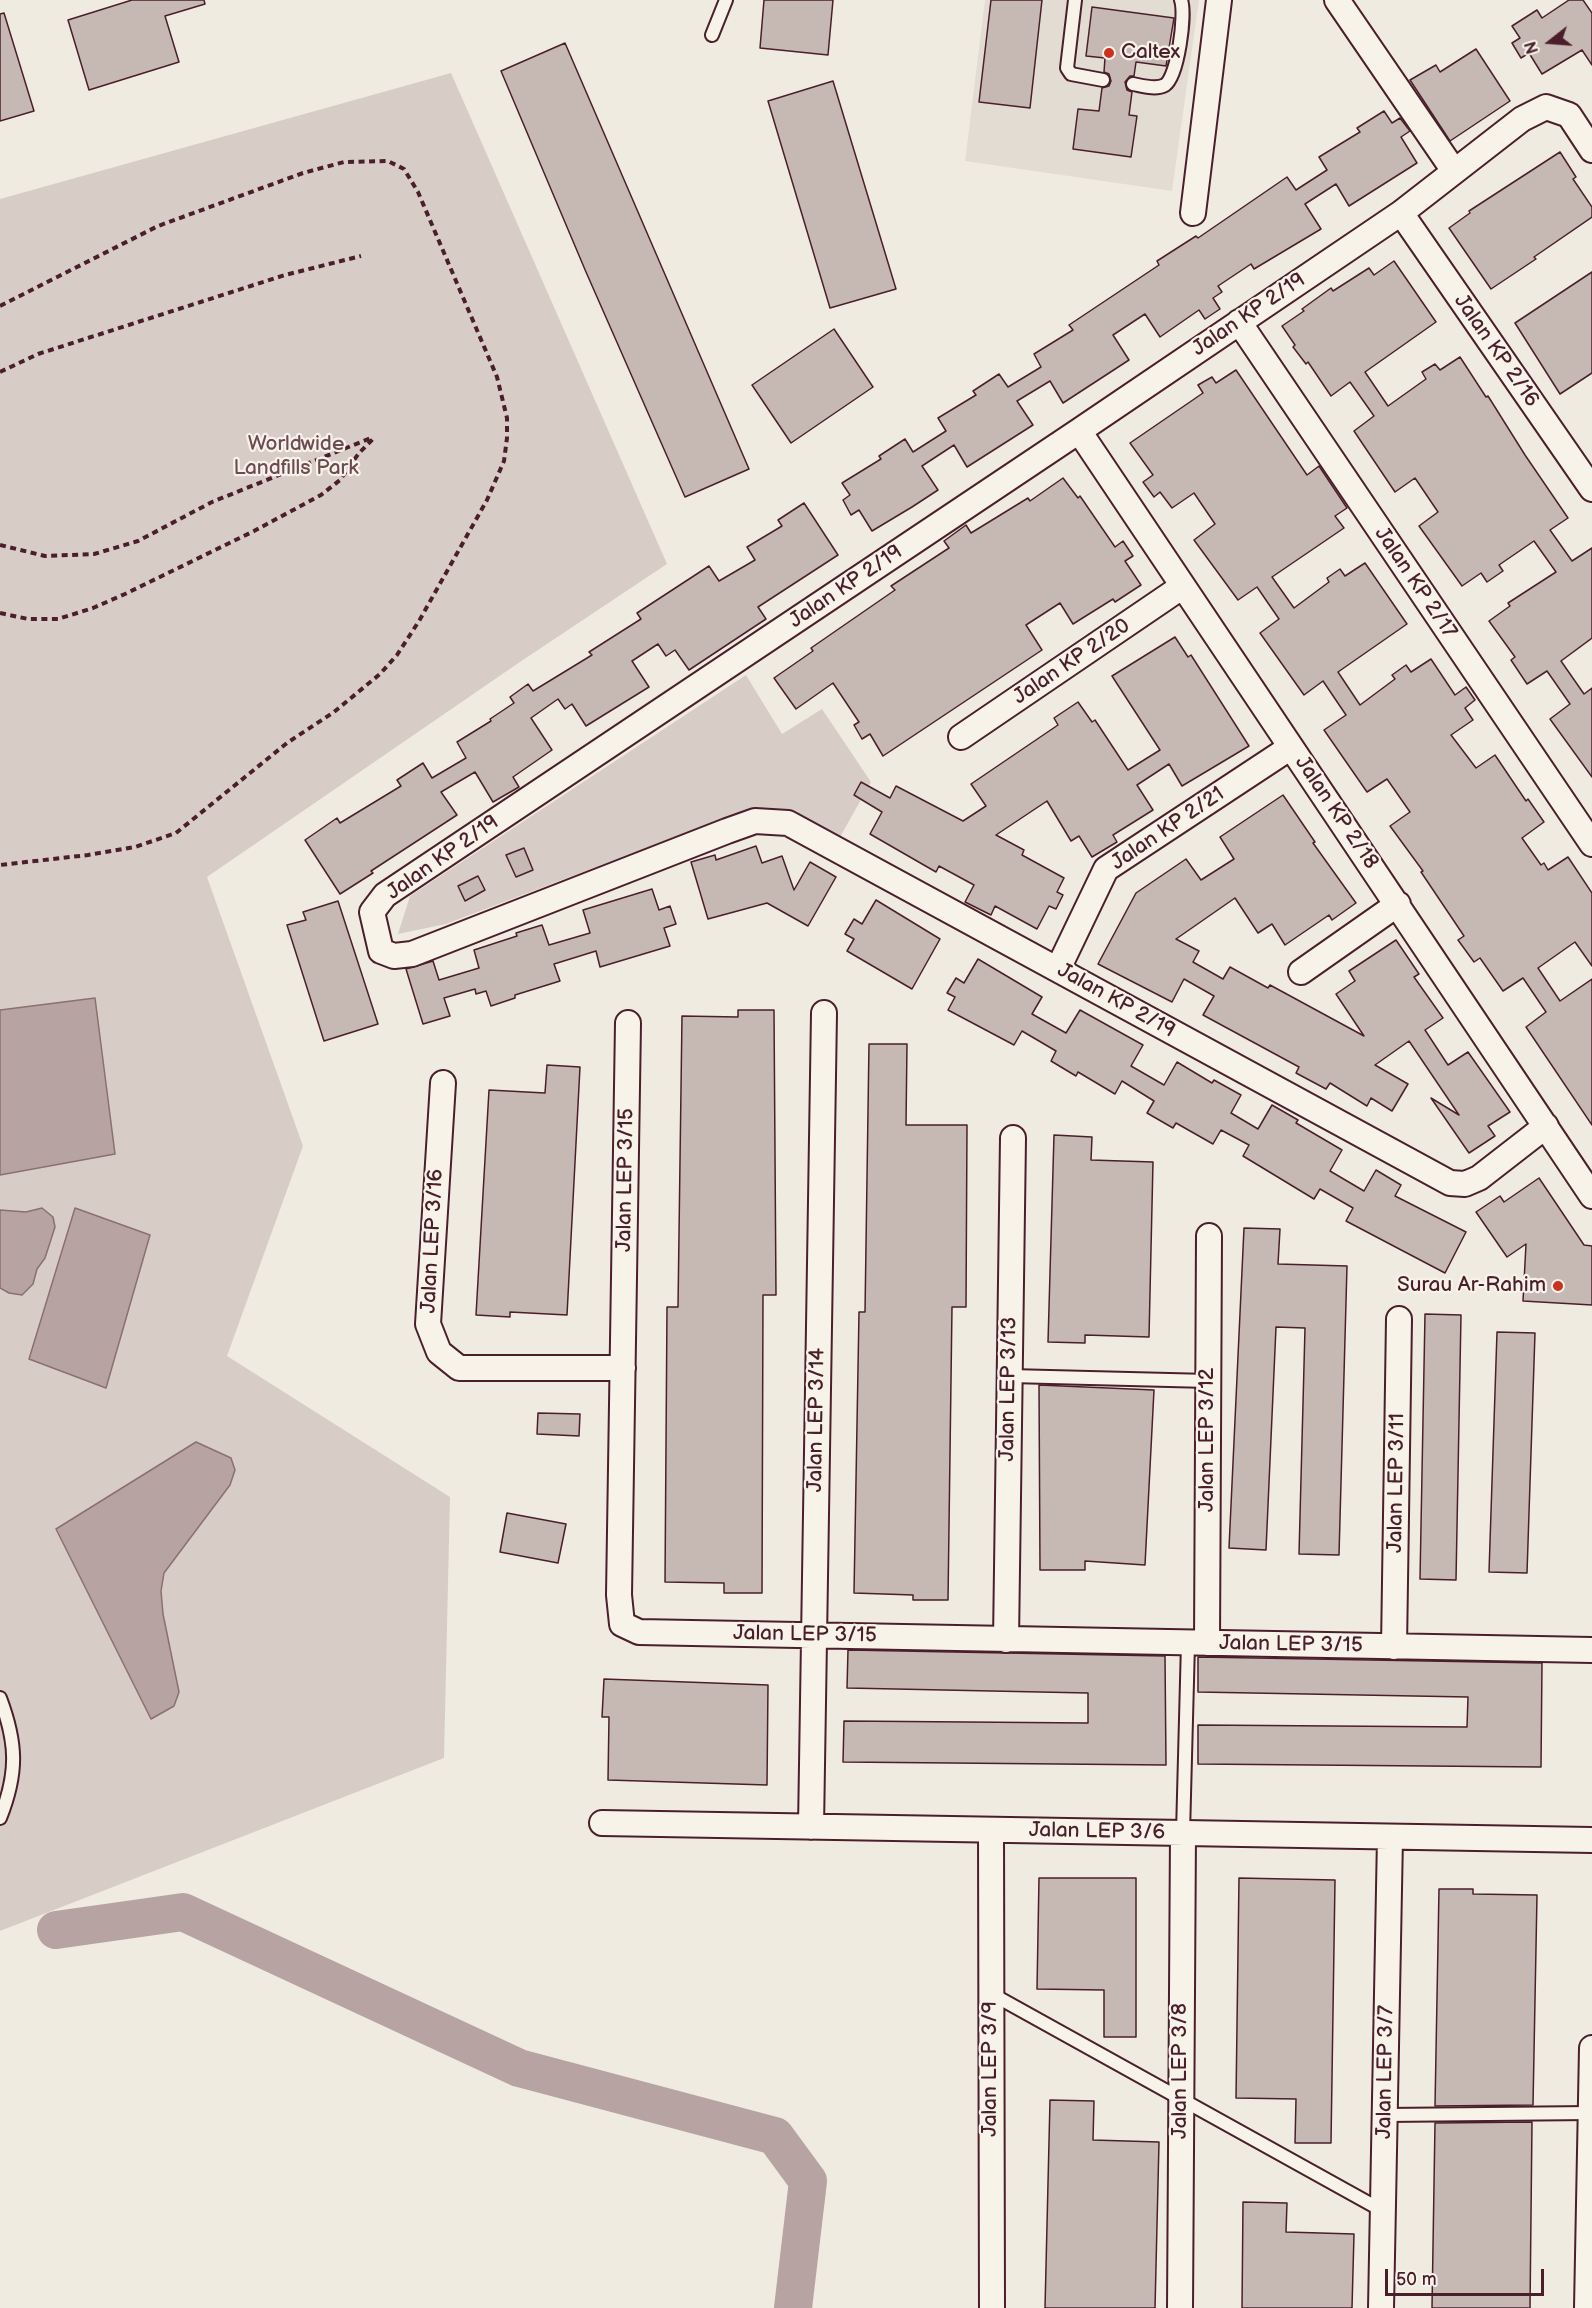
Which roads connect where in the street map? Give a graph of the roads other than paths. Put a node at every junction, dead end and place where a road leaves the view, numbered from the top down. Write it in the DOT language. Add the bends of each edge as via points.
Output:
graph roads {
  1 [pos="726,0"];
  2 [pos="1075,0"];
  3 [pos="1180,0"];
  4 [pos="1219,0"];
  5 [pos="1337,0"];
  6 [pos="712,35"];
  7 [pos="1103,80"];
  8 [pos="1133,84"];
  9 [pos="1592,150"];
  10 [pos="1454,171"];
  11 [pos="1193,213"];
  12 [pos="1401,213"];
  13 [pos="1239,322"];
  14 [pos="1079,431"];
  15 [pos="1592,489"];
  16 [pos="1183,586"];
  17 [pos="961,738"];
  18 [pos="1291,747"];
  19 [pos="1592,844"];
  20 [pos="1398,904"];
  21 [pos="1058,969"];
  22 [pos="1301,972"];
  23 [pos="824,1013"];
  24 [pos="628,1023"];
  25 [pos="443,1083"];
  26 [pos="1546,1126"];
  27 [pos="1013,1138"];
  28 [pos="1592,1196"];
  29 [pos="1209,1236"];
  30 [pos="1399,1319"];
  31 [pos="623,1368"];
  32 [pos="1010,1376"];
  33 [pos="1209,1381"];
  34 [pos="814,1636"];
  35 [pos="1006,1640"];
  36 [pos="1198,1643"];
  37 [pos="1394,1647"];
  38 [pos="1592,1650"];
  39 [pos="0,1698"];
  40 [pos="0,1818"];
  41 [pos="602,1823"];
  42 [pos="811,1827"];
  43 [pos="991,1830"];
  44 [pos="1183,1833"];
  45 [pos="1390,1837"];
  46 [pos="1592,1840"];
  47 [pos="990,1993"];
  48 [pos="1592,2048"];
  49 [pos="1181,2099"];
  50 [pos="1591,2113"];
  51 [pos="1385,2115"];
  52 [pos="1383,2211"];
  53 [pos="1590,2242"];
  54 [pos="992,2308"];
  55 [pos="1180,2308"];
  56 [pos="1381,2308"];
  57 [pos="1587,2308"];
  1 -- 6 [label="lane"];
  2 -- 7 [label="lane" via="1067,68 1071,74"];
  3 -- 8 [label="lane" via="1184,10 1170,81 1160,87"];
  4 -- 11 [label="street"];
  5 -- 10 [label="street"];
  9 -- 10 [label="street, Jalan KP 2/19" via="1569,115 1546,107 1522,119"];
  10 -- 12 [label="street, Jalan KP 2/19"];
  12 -- 13 [label="street, Jalan KP 2/19"];
  12 -- 15 [label="street, Jalan KP 2/16"];
  13 -- 14 [label="street, Jalan KP 2/19"];
  13 -- 19 [label="street, Jalan KP 2/17"];
  14 -- 16 [label="street, Jalan KP 2/18"];
  14 -- 21 [label="street, Jalan KP 2/19" via="385,895 372,912 381,951 394,956 412,954 755,821 788,823"];
  16 -- 17 [label="street, Jalan KP 2/20"];
  16 -- 18 [label="street, Jalan KP 2/18"];
  18 -- 20 [label="street, Jalan KP 2/18"];
  18 -- 21 [label="street, Jalan KP 2/21" via="1106,869"];
  20 -- 22 [label="street"];
  20 -- 26 [label="street, Jalan KP 2/18"];
  21 -- 26 [label="street, Jalan KP 2/19" via="1450,1184 1466,1184 1479,1178"];
  23 -- 34 [label="street, Jalan LEP 3/14"];
  24 -- 31 [label="street, Jalan LEP 3/15"];
  25 -- 31 [label="street, Jalan LEP 3/16" via="428,1324 439,1352 459,1368"];
  26 -- 28 [label="street, Jalan KP 2/18"];
  27 -- 32 [label="street, Jalan LEP 3/13"];
  29 -- 33 [label="street, Jalan LEP 3/12"];
  30 -- 37 [label="street, Jalan LEP 3/11"];
  31 -- 34 [label="street, Jalan LEP 3/15" via="619,1595 622,1624 639,1632"];
  32 -- 33 [label="lane"];
  32 -- 35 [label="street, Jalan LEP 3/13"];
  33 -- 36 [label="street, Jalan LEP 3/12"];
  34 -- 35 [label="street, Jalan LEP 3/15"];
  34 -- 42 [label="street, Jalan LEP 3/14"];
  35 -- 36 [label="street, Jalan LEP 3/15"];
  36 -- 37 [label="street, Jalan LEP 3/15"];
  36 -- 44 [label="lane"];
  37 -- 38 [label="street, Jalan LEP 3/15"];
  39 -- 40 [label="lane" via="11,1730 15,1766"];
  41 -- 42 [label="street, Jalan LEP 3/6"];
  42 -- 43 [label="street, Jalan LEP 3/6"];
  43 -- 44 [label="street, Jalan LEP 3/6"];
  43 -- 47 [label="street, Jalan LEP 3/9"];
  44 -- 45 [label="street, Jalan LEP 3/6"];
  44 -- 49 [label="street, Jalan LEP 3/8"];
  45 -- 46 [label="street, Jalan LEP 3/6"];
  45 -- 51 [label="street, Jalan LEP 3/7"];
  47 -- 49 [label="lane"];
  47 -- 54 [label="street, Jalan LEP 3/9"];
  48 -- 50 [label="street"];
  49 -- 52 [label="lane"];
  49 -- 55 [label="street, Jalan LEP 3/8"];
  50 -- 51 [label="lane"];
  50 -- 53 [label="street"];
  51 -- 52 [label="street, Jalan LEP 3/7"];
  52 -- 56 [label="street, Jalan LEP 3/7"];
  53 -- 57 [label="street"];
}
